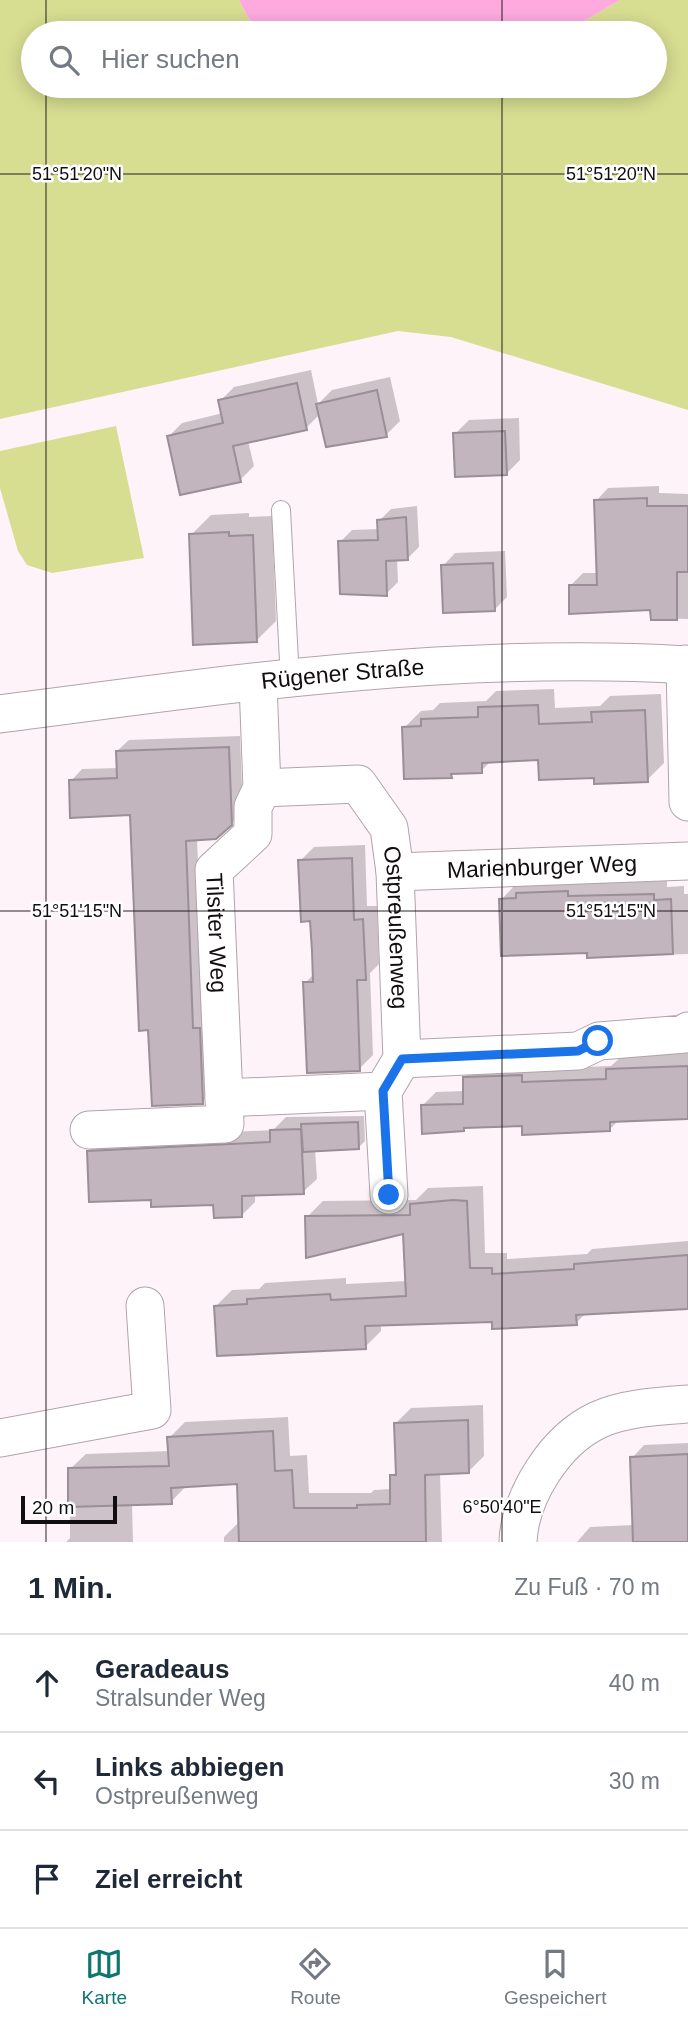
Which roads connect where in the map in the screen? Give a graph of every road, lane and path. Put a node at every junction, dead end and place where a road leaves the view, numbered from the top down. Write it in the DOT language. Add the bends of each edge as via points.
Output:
graph roads {
  1 [pos="281,510"];
  2 [pos="686,664"];
  3 [pos="274,682"];
  4 [pos="0,715"];
  5 [pos="262,788"];
  6 [pos="688,802"];
  7 [pos="688,861"];
  8 [pos="395,872"];
  9 [pos="688,1031"];
  10 [pos="402,1059"];
  11 [pos="383,1091"];
  12 [pos="224,1098"];
  13 [pos="89,1130"];
  14 [pos="389,1195"];
  15 [pos="145,1306"];
  16 [pos="688,1404"];
  17 [pos="0,1438"];
  18 [pos="518,1542"];
  1 -- 3 [label="lane"];
  2 -- 3 [label="street, Rügener Straße" via="524,662"];
  2 -- 6 [label="street"];
  3 -- 4 [label="street, Rügener Straße"];
  3 -- 5 [label="street"];
  5 -- 8 [label="street, Ostpreußenweg" via="358,784 389,828"];
  5 -- 12 [label="street, Tilsiter Weg" via="253,807 253,834 214,870"];
  7 -- 8 [label="street, Marienburger Weg"];
  8 -- 10 [label="street, Ostpreußenweg"];
  9 -- 10 [label="street" via="598,1041 578,1051"];
  10 -- 11 [label="street"];
  11 -- 12 [label="street"];
  11 -- 14 [label="street"];
  12 -- 13 [label="street, Tilsiter Weg" via="225,1124"];
  15 -- 17 [label="street" via="152,1410"];
  16 -- 18 [label="street" via="655,1406 598,1420 567,1441 524,1502"];
}
